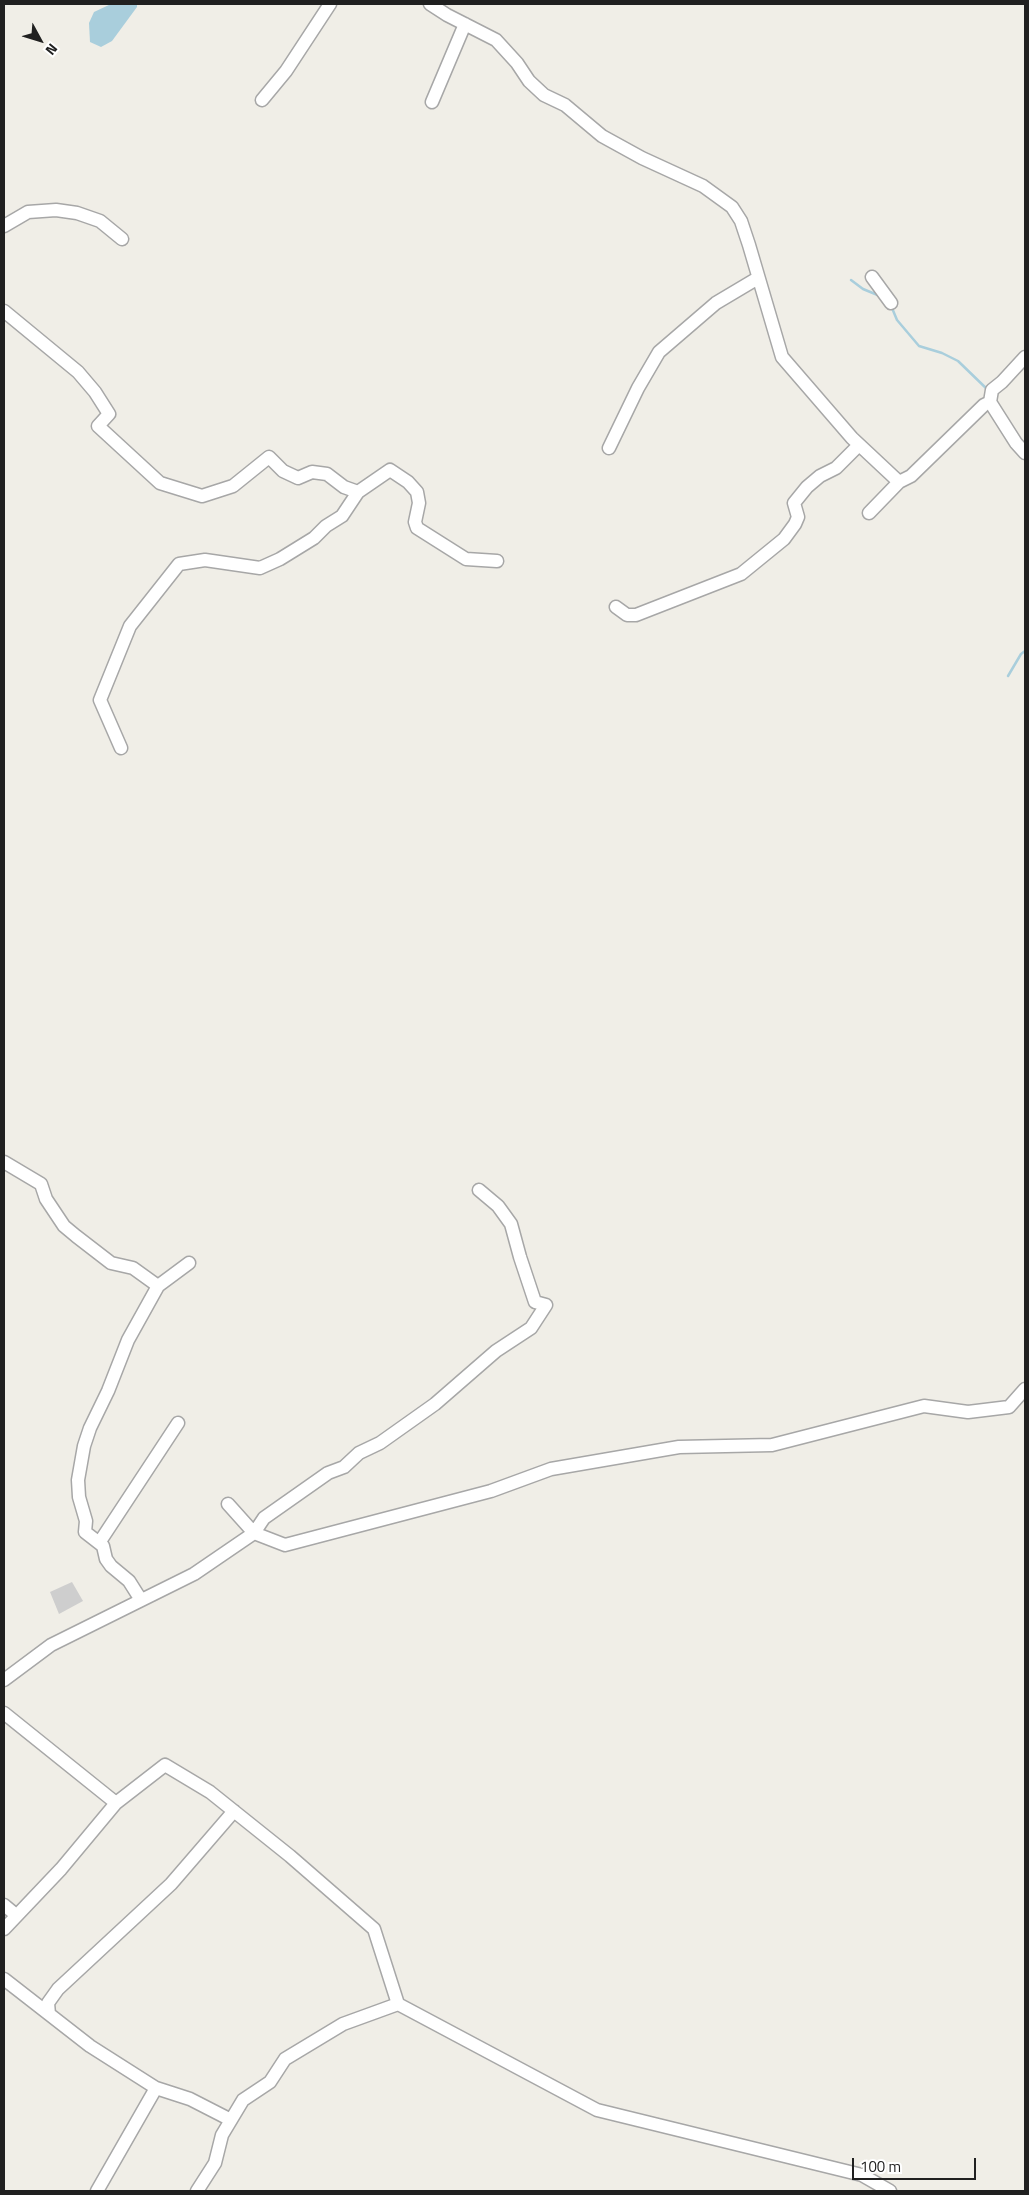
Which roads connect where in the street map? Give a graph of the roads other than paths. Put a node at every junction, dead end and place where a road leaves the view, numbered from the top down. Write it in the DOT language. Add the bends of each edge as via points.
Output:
graph roads {
  1 [pos="330,4"];
  2 [pos="430,4"];
  3 [pos="465,24"];
  4 [pos="262,100"];
  5 [pos="432,102"];
  6 [pos="4,226"];
  7 [pos="122,239"];
  8 [pos="872,277"];
  9 [pos="758,278"];
  10 [pos="891,303"];
  11 [pos="4,311"];
  12 [pos="1025,357"];
  13 [pos="990,402"];
  14 [pos="858,445"];
  15 [pos="609,448"];
  16 [pos="1025,453"];
  17 [pos="899,482"];
  18 [pos="358,492"];
  19 [pos="868,513"];
  20 [pos="497,561"];
  21 [pos="616,607"];
  22 [pos="120,748"];
  23 [pos="4,1162"];
  24 [pos="479,1190"];
  25 [pos="188,1264"];
  26 [pos="158,1286"];
  27 [pos="1025,1389"];
  28 [pos="178,1424"];
  29 [pos="228,1504"];
  30 [pos="254,1534"];
  31 [pos="100,1544"];
  32 [pos="141,1600"];
  33 [pos="4,1680"];
  34 [pos="4,1713"];
  35 [pos="116,1802"];
  36 [pos="234,1811"];
  37 [pos="4,1905"];
  38 [pos="16,1915"];
  39 [pos="4,1929"];
  40 [pos="4,1979"];
  41 [pos="398,2004"];
  42 [pos="49,2014"];
  43 [pos="156,2088"];
  44 [pos="231,2120"];
  45 [pos="97,2191"];
  46 [pos="197,2191"];
  47 [pos="890,2191"];
  1 -- 4 [label="street"];
  2 -- 3 [label="street"];
  3 -- 5 [label="street"];
  3 -- 9 [label="street" via="496,40 544,95 565,105 602,136 703,186 732,207 741,221"];
  6 -- 7 [label="street" via="28,212 78,212 100,221"];
  8 -- 10 [label="street"];
  9 -- 14 [label="street" via="782,357"];
  9 -- 15 [label="street" via="716,303 659,352"];
  11 -- 18 [label="street" via="78,372 109,414 98,426 160,483 202,496 232,486 270,457 283,472 298,478 312,472 327,474 344,487"];
  12 -- 13 [label="street" via="992,390"];
  13 -- 16 [label="street"];
  13 -- 17 [label="street" via="911,476"];
  14 -- 17 [label="street"];
  14 -- 21 [label="street" via="836,468 808,487 794,503 798,517 784,539 741,574 636,615 627,615"];
  17 -- 19 [label="street"];
  18 -- 20 [label="street" via="390,470 417,492 417,528 466,559"];
  18 -- 22 [label="street" via="342,516 314,538 260,568 205,560 179,564 130,626 100,700"];
  23 -- 26 [label="street" via="41,1184 46,1199 64,1226 76,1236 111,1263 133,1268"];
  24 -- 30 [label="street" via="498,1206 511,1224 535,1302 546,1305 541,1313 531,1328 496,1350 435,1404 380,1443 359,1453 344,1467 328,1473 280,1506 264,1518"];
  25 -- 26 [label="street"];
  26 -- 31 [label="street" via="128,1340 84,1446 78,1480 79,1497 86,1521 85,1532"];
  27 -- 30 [label="street" via="1009,1407 968,1412 924,1406 772,1445 679,1447 551,1469 491,1491 285,1545"];
  28 -- 31 [label="street"];
  29 -- 30 [label="street"];
  30 -- 32 [label="street" via="194,1574"];
  31 -- 32 [label="street" via="111,1566 129,1581"];
  32 -- 33 [label="street" via="52,1645"];
  34 -- 35 [label="street"];
  35 -- 36 [label="street" via="165,1765"];
  35 -- 38 [label="street"];
  36 -- 41 [label="street" via="374,1929"];
  36 -- 42 [label="street" via="170,1884 58,1989 48,2003"];
  37 -- 38 [label="street"];
  38 -- 39 [label="street"];
  40 -- 42 [label="street"];
  41 -- 44 [label="street" via="343,2024 285,2059 270,2082 243,2100"];
  41 -- 47 [label="street" via="598,2110 862,2175"];
  42 -- 43 [label="street" via="90,2046"];
  43 -- 44 [label="street" via="190,2099"];
  43 -- 45 [label="street"];
  44 -- 46 [label="street" via="222,2135 215,2163"];
}
